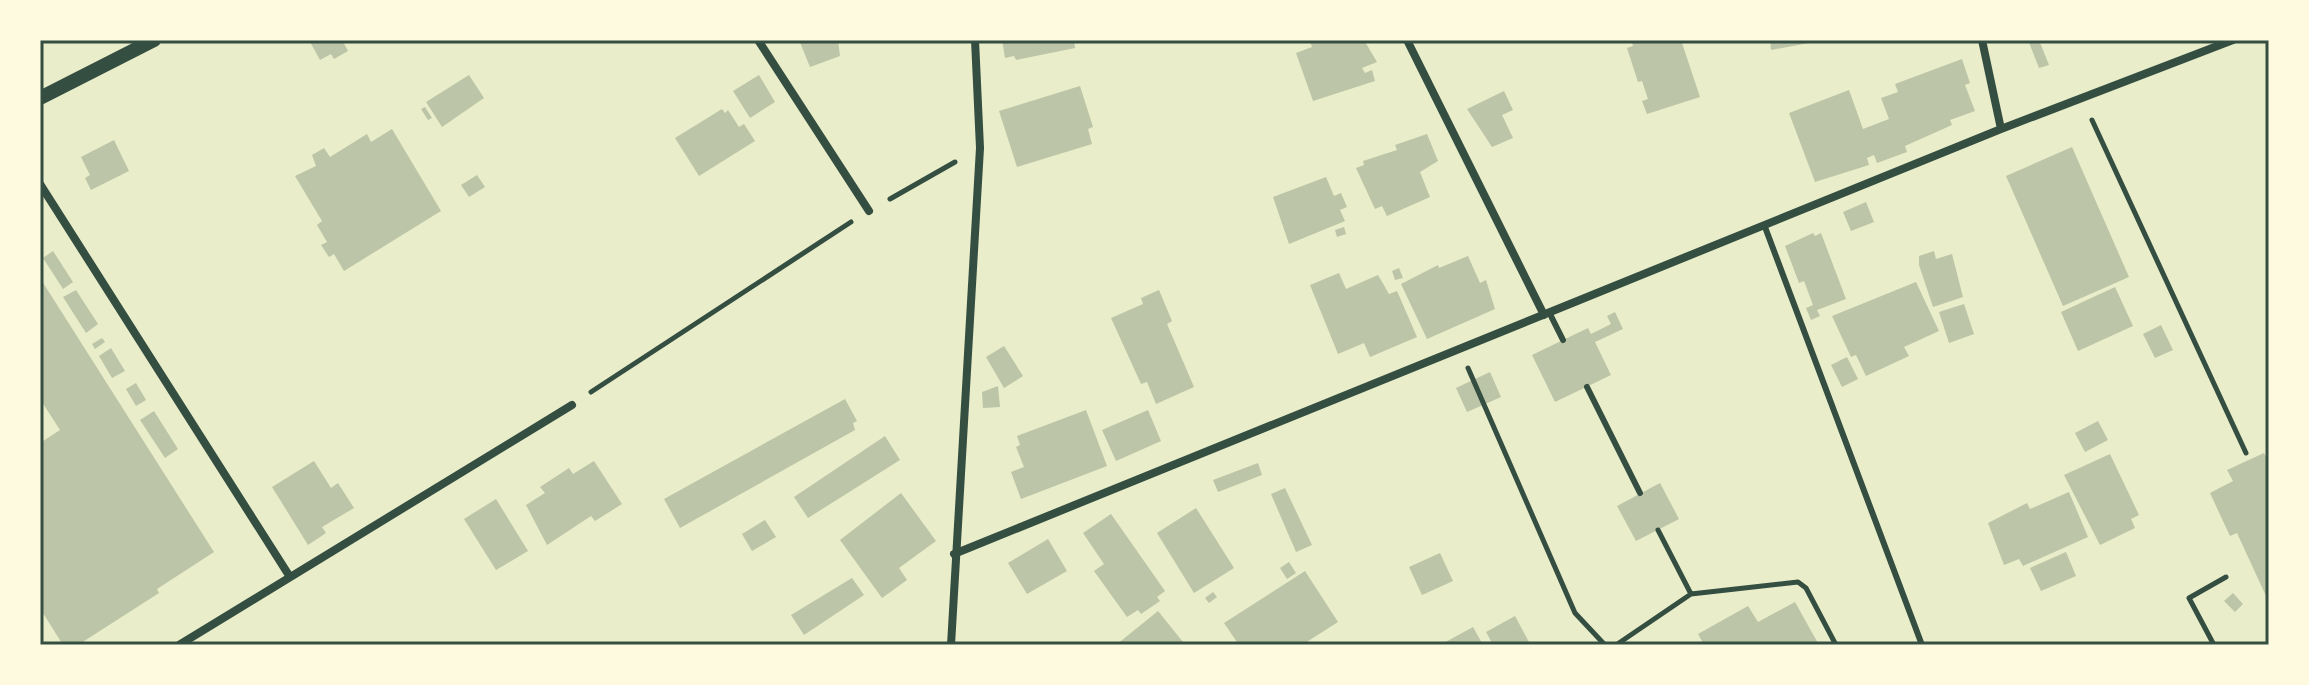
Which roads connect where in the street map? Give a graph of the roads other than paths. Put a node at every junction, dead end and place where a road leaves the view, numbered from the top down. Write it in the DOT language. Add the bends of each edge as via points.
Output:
graph roads {
  1 [pos="154,40"];
  2 [pos="758,40"];
  3 [pos="975,40"];
  4 [pos="1407,40"];
  5 [pos="1982,40"];
  6 [pos="2233,40"];
  7 [pos="40,98"];
  8 [pos="2001,129"];
  9 [pos="40,184"];
  10 [pos="869,211"];
  11 [pos="1765,227"];
  12 [pos="1547,313"];
  13 [pos="1563,340"];
  14 [pos="1587,387"];
  15 [pos="572,405"];
  16 [pos="1640,493"];
  17 [pos="954,554"];
  18 [pos="290,577"];
  19 [pos="179,645"];
  20 [pos="951,645"];
  21 [pos="1922,645"];
  1 -- 7 [label="street"];
  2 -- 10 [label="street"];
  3 -- 17 [label="street" via="980,148"];
  4 -- 12 [label="street"];
  5 -- 8 [label="street"];
  6 -- 8 [label="street"];
  8 -- 11 [label="street"];
  9 -- 18 [label="street"];
  11 -- 12 [label="street"];
  11 -- 21 [label="lane"];
  12 -- 13 [label="lane"];
  12 -- 17 [label="street"];
  14 -- 16 [label="lane"];
  15 -- 18 [label="street"];
  17 -- 20 [label="street"];
  18 -- 19 [label="street"];
}
